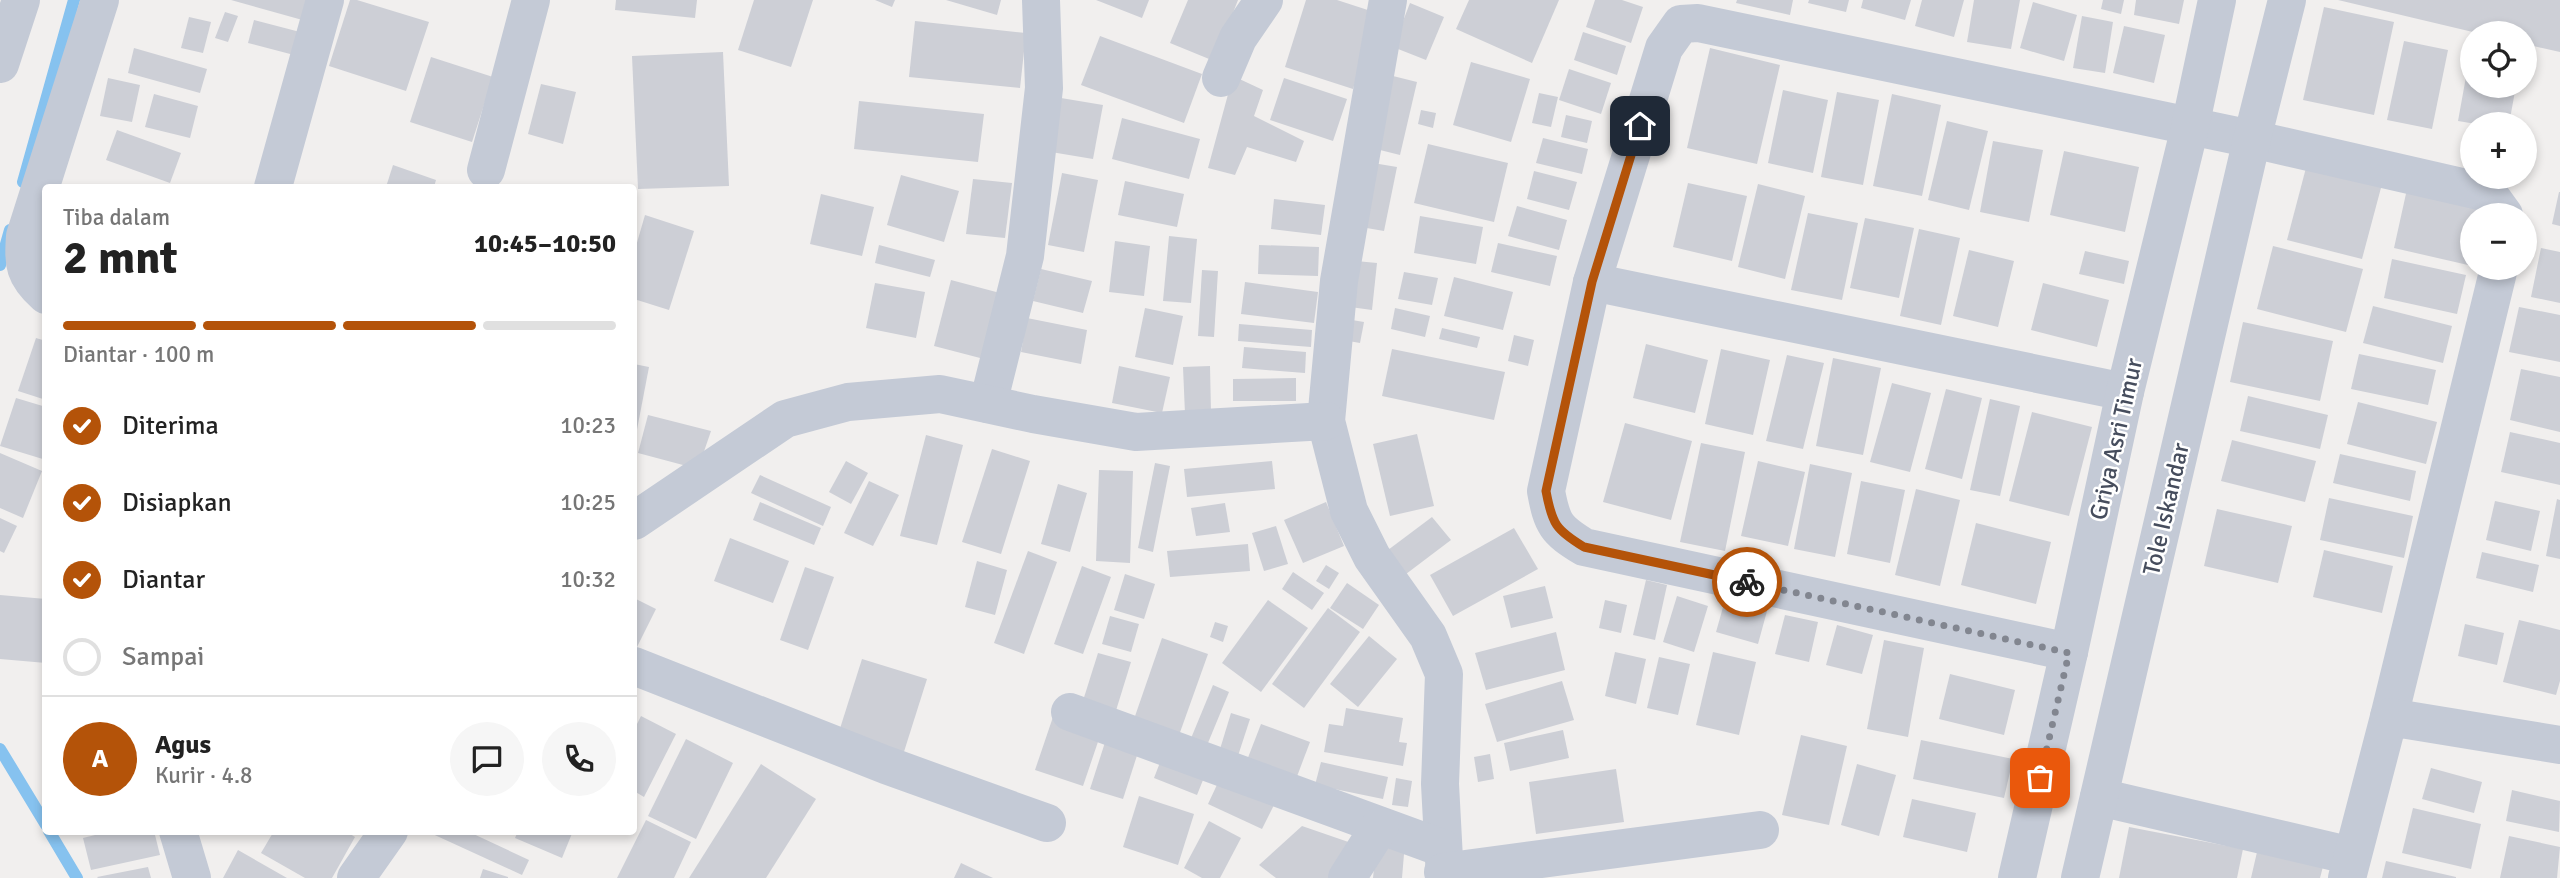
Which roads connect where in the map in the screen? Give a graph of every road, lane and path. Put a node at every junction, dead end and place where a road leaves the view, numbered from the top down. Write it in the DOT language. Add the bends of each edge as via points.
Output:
graph roads {
  1 [pos="20,0"];
  2 [pos="100,0"];
  3 [pos="326,0"];
  4 [pos="531,0"];
  5 [pos="1041,0"];
  6 [pos="1264,0"];
  7 [pos="1388,0"];
  8 [pos="2217,0"];
  9 [pos="2287,0"];
  10 [pos="1683,12"];
  11 [pos="0,64"];
  12 [pos="1222,78"];
  13 [pos="2190,127"];
  14 [pos="2252,139"];
  15 [pos="486,170"];
  16 [pos="274,184"];
  17 [pos="2495,203"];
  18 [pos="2496,280"];
  19 [pos="1592,282"];
  20 [pos="42,292"];
  21 [pos="2125,392"];
  22 [pos="988,404"];
  23 [pos="1326,421"];
  24 [pos="637,519"];
  25 [pos="2069,653"];
  26 [pos="637,667"];
  27 [pos="1070,712"];
  28 [pos="2389,717"];
  29 [pos="2560,745"];
  30 [pos="2099,797"];
  31 [pos="1047,822"];
  32 [pos="1380,826"];
  33 [pos="1760,830"];
  34 [pos="179,835"];
  35 [pos="386,835"];
  36 [pos="1443,866"];
  37 [pos="2349,867"];
  38 [pos="192,878"];
  39 [pos="356,878"];
  40 [pos="1347,878"];
  41 [pos="2017,878"];
  42 [pos="2080,878"];
  1 -- 11 [label="street"];
  2 -- 20 [label="street" via="25,236 23,261 31,282"];
  3 -- 16 [label="street"];
  4 -- 15 [label="street"];
  5 -- 22 [label="street" via="1044,88 1025,256"];
  6 -- 12 [label="street" via="1238,38"];
  7 -- 23 [label="street" via="1339,281"];
  8 -- 13 [label="street, Griya Asri Timur"];
  9 -- 14 [label="street, Tole Iskandar"];
  10 -- 13 [label="street" via="1698,23"];
  10 -- 19 [label="street" via="1664,48"];
  13 -- 14 [label="street"];
  13 -- 21 [label="street, Griya Asri Timur"];
  14 -- 17 [label="street" via="2488,193"];
  14 -- 30 [label="street, Tole Iskandar"];
  18 -- 28 [label="street"];
  19 -- 21 [label="street"];
  19 -- 25 [label="street" via="1546,491 1561,533 1584,547"];
  21 -- 25 [label="street, Griya Asri Timur"];
  22 -- 23 [label="street" via="1136,432"];
  22 -- 24 [label="street" via="940,394 848,402 785,419"];
  23 -- 36 [label="street" via="1349,511 1372,557 1428,636 1444,674"];
  25 -- 41 [label="street, Griya Asri Timur"];
  26 -- 31 [label="street" via="886,765"];
  27 -- 32 [label="street"];
  28 -- 29 [label="street"];
  28 -- 37 [label="street"];
  30 -- 37 [label="street"];
  30 -- 42 [label="street, Tole Iskandar"];
  32 -- 36 [label="street"];
  32 -- 40 [label="street"];
  33 -- 36 [label="street"];
  34 -- 38 [label="street"];
  35 -- 39 [label="street"];
}
